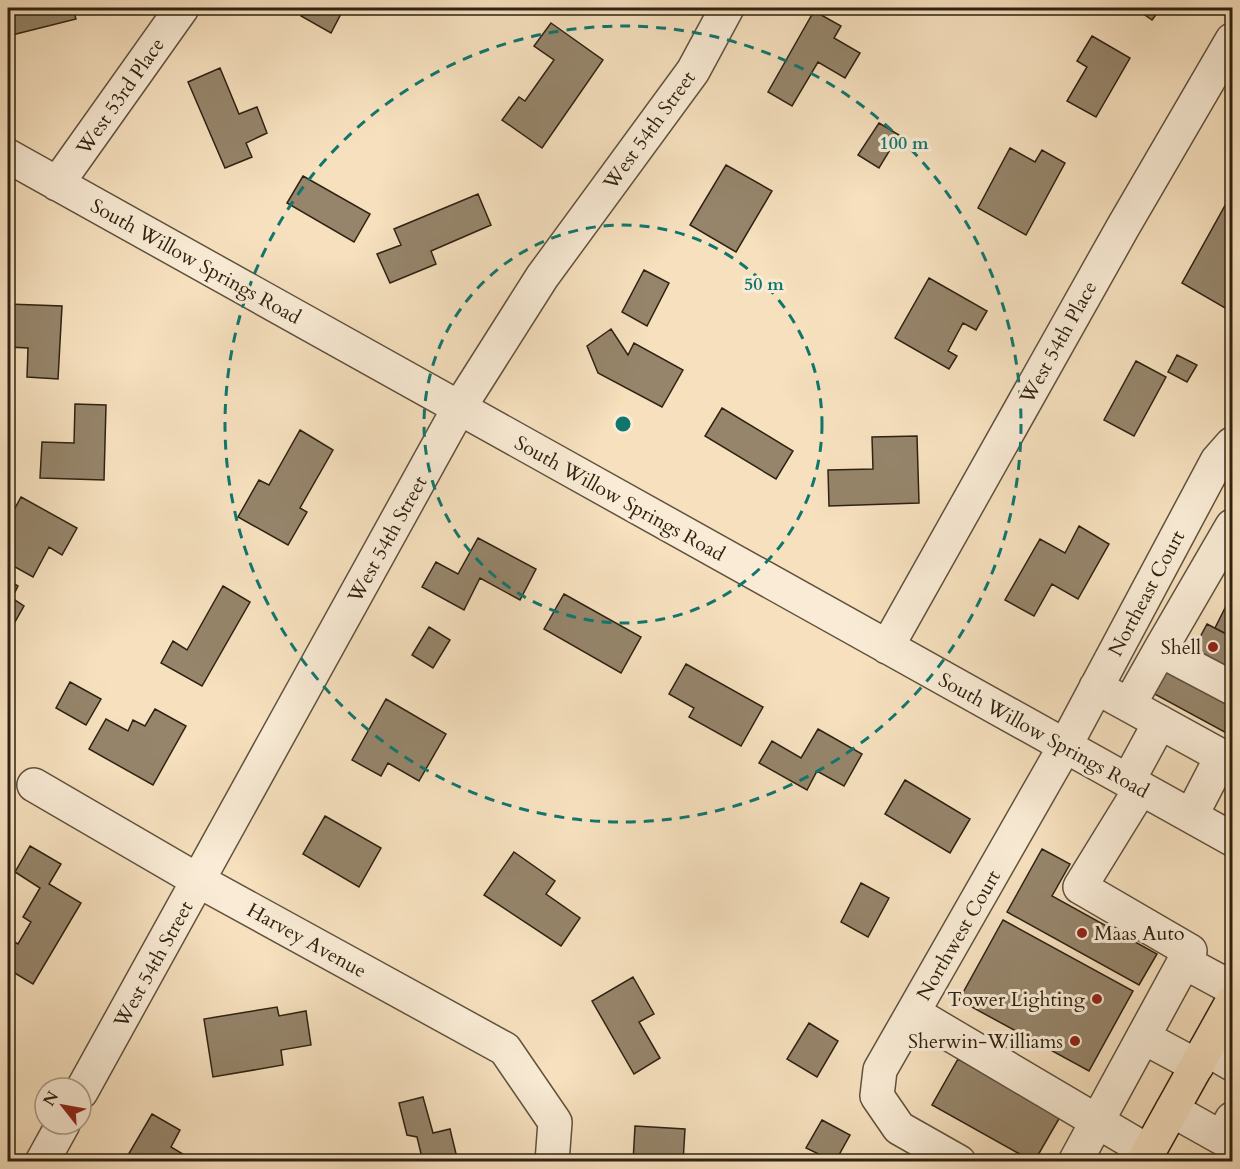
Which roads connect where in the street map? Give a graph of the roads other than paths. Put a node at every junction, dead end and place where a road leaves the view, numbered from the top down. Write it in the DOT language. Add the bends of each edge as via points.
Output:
graph roads {
  1 [pos="182,8"];
  2 [pos="728,8"];
  3 [pos="1233,40"];
  4 [pos="8,156"];
  5 [pos="57,184"];
  6 [pos="459,408"];
  7 [pos="1233,444"];
  8 [pos="1233,526"];
  9 [pos="1162,561"];
  10 [pos="1201,580"];
  11 [pos="887,647"];
  12 [pos="1160,650"];
  13 [pos="1096,687"];
  14 [pos="1233,688"];
  15 [pos="1129,705"];
  16 [pos="1160,722"];
  17 [pos="1065,746"];
  18 [pos="1227,759"];
  19 [pos="34,785"];
  20 [pos="1134,785"];
  21 [pos="1191,816"];
  22 [pos="1233,840"];
  23 [pos="199,881"];
  24 [pos="1184,962"];
  25 [pos="1232,1002"];
  26 [pos="914,1013"];
  27 [pos="1143,1037"];
  28 [pos="1212,1060"];
  29 [pos="90,1076"];
  30 [pos="1172,1110"];
  31 [pos="1097,1121"];
  32 [pos="1229,1133"];
  33 [pos="56,1136"];
  34 [pos="1146,1157"];
  35 [pos="42,1161"];
  36 [pos="552,1161"];
  37 [pos="960,1161"];
  38 [pos="1075,1161"];
  1 -- 5 [label="street, West 53rd Place"];
  2 -- 6 [label="street, West 54th Street" via="693,71 542,277"];
  3 -- 11 [label="street, West 54th Place"];
  4 -- 5 [label="street, South Willow Springs Road"];
  5 -- 6 [label="street, South Willow Springs Road"];
  6 -- 11 [label="street, South Willow Springs Road"];
  6 -- 23 [label="street, West 54th Street"];
  7 -- 9 [label="street, Northeast Court" via="1217,461"];
  8 -- 10 [label="street"];
  9 -- 10 [label="street"];
  9 -- 13 [label="street, Northeast Court"];
  10 -- 12 [label="street"];
  11 -- 17 [label="street, South Willow Springs Road"];
  12 -- 14 [label="street"];
  12 -- 15 [label="street"];
  13 -- 15 [label="street"];
  13 -- 17 [label="street, Northeast Court"];
  15 -- 16 [label="street"];
  16 -- 18 [label="street"];
  16 -- 20 [label="street"];
  17 -- 20 [label="street, South Willow Springs Road"];
  17 -- 26 [label="street, Northwest Court"];
  18 -- 21 [label="street"];
  19 -- 23 [label="street, Harvey Avenue"];
  20 -- 21 [label="street, South Willow Springs Road"];
  20 -- 24 [label="street" via="1080,887 1190,951"];
  21 -- 22 [label="street, South Willow Springs Road"];
  23 -- 29 [label="street, West 54th Street"];
  23 -- 36 [label="street, Harvey Avenue" via="505,1049 555,1122"];
  24 -- 25 [label="street"];
  24 -- 27 [label="street"];
  25 -- 28 [label="main road"];
  26 -- 31 [label="street"];
  26 -- 37 [label="street, Northwest Court" via="880,1070 877,1096 899,1128"];
  27 -- 28 [label="street"];
  27 -- 31 [label="street"];
  28 -- 30 [label="main road"];
  30 -- 32 [label="street"];
  30 -- 34 [label="main road"];
  31 -- 34 [label="street"];
  31 -- 38 [label="street"];
  33 -- 35 [label="street"];
}
